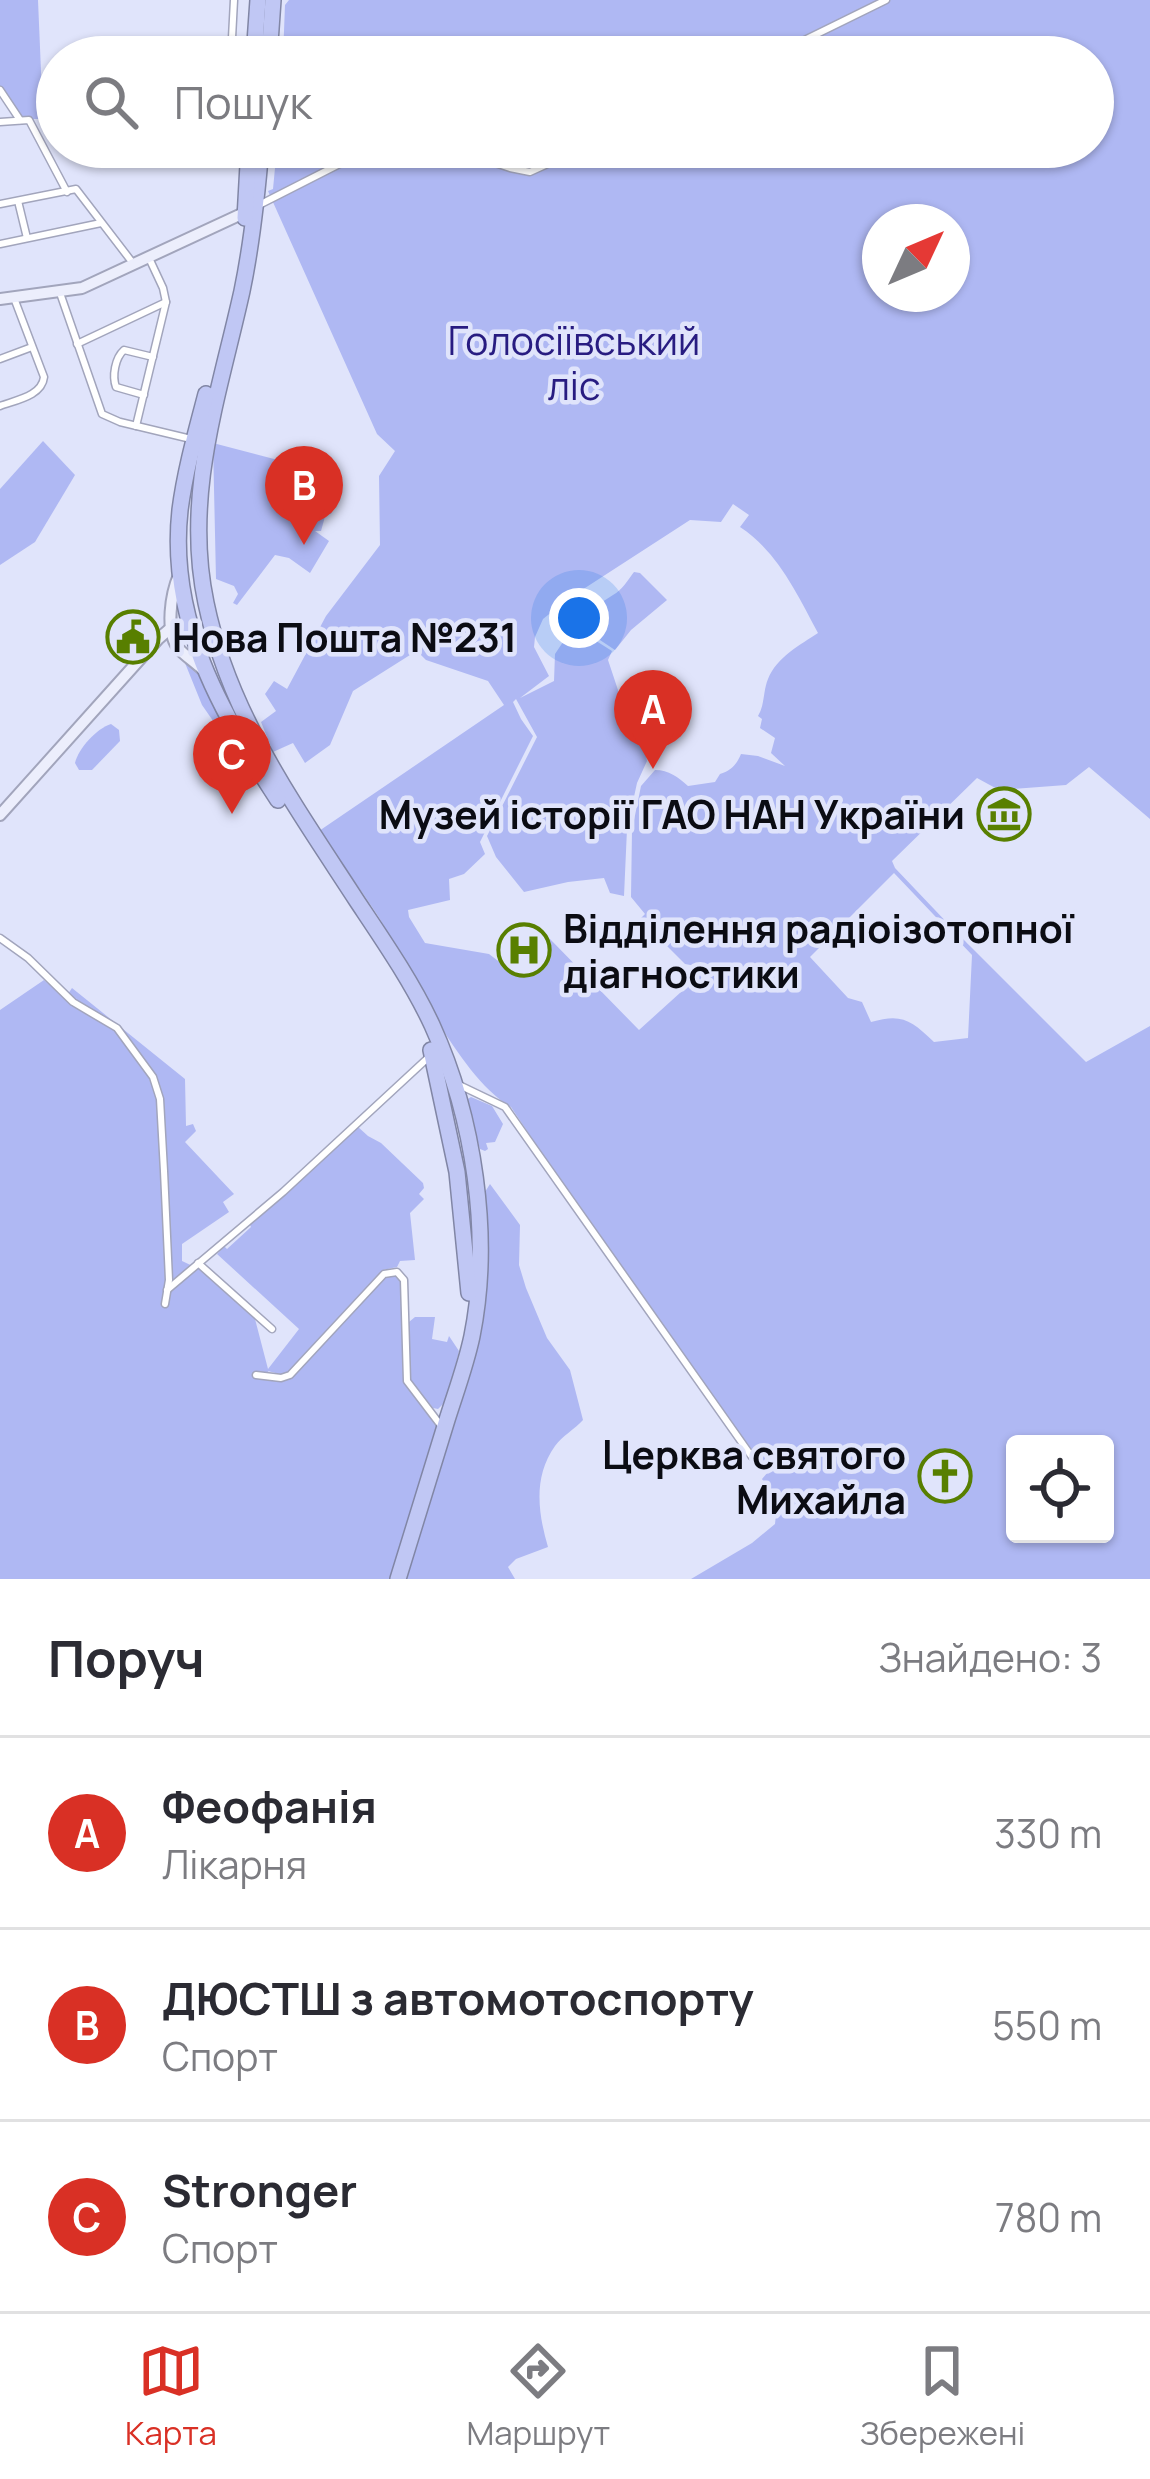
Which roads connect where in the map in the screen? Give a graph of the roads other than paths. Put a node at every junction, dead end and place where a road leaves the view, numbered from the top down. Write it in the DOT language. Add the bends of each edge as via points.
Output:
graph roads {
  1 [pos="234,0"];
  2 [pos="258,0"];
  3 [pos="886,0"];
  4 [pos="276,4"];
  5 [pos="232,36"];
  6 [pos="255,36"];
  7 [pos="271,36"];
  8 [pos="813,36"];
  9 [pos="0,90"];
  10 [pos="20,120"];
  11 [pos="0,122"];
  12 [pos="36,133"];
  13 [pos="55,168"];
  14 [pos="250,168"];
  15 [pos="258,168"];
  16 [pos="332,168"];
  17 [pos="510,168"];
  18 [pos="539,168"];
  19 [pos="69,192"];
  20 [pos="18,201"];
  21 [pos="0,204"];
  22 [pos="251,209"];
  23 [pos="98,224"];
  24 [pos="26,238"];
  25 [pos="0,244"];
  26 [pos="149,258"];
  27 [pos="134,265"];
  28 [pos="56,294"];
  29 [pos="14,298"];
  30 [pos="0,299"];
  31 [pos="166,302"];
  32 [pos="77,344"];
  33 [pos="32,347"];
  34 [pos="153,357"];
  35 [pos="0,359"];
  36 [pos="144,395"];
  37 [pos="0,406"];
  38 [pos="136,427"];
  39 [pos="195,439"];
  40 [pos="178,545"];
  41 [pos="198,546"];
  42 [pos="180,572"];
  43 [pos="172,627"];
  44 [pos="207,675"];
  45 [pos="0,815"];
  46 [pos="0,938"];
  47 [pos="432,1053"];
  48 [pos="451,1078"];
  49 [pos="471,1092"];
  50 [pos="459,1107"];
  51 [pos="466,1178"];
  52 [pos="198,1263"];
  53 [pos="167,1290"];
  54 [pos="165,1304"];
  55 [pos="272,1328"];
  56 [pos="256,1375"];
  57 [pos="452,1402"];
  58 [pos="426,1405"];
  59 [pos="443,1431"];
  60 [pos="752,1457"];
  61 [pos="398,1579"];
  1 -- 5 [label="street"];
  2 -- 6 [label="highway"];
  3 -- 8 [label="street"];
  4 -- 7 [label="highway"];
  9 -- 10 [label="street"];
  10 -- 11 [label="street"];
  10 -- 12 [label="street"];
  13 -- 19 [label="street"];
  14 -- 22 [label="highway"];
  15 -- 22 [label="highway"];
  16 -- 22 [label="street"];
  17 -- 18 [label="street"];
  19 -- 20 [label="street"];
  19 -- 23 [label="street" via="76,189"];
  20 -- 21 [label="street"];
  20 -- 24 [label="street"];
  22 -- 26 [label="street"];
  22 -- 39 [label="highway"];
  22 -- 41 [label="highway" via="242,292 203,452"];
  23 -- 24 [label="street"];
  23 -- 27 [label="street"];
  24 -- 25 [label="street"];
  26 -- 27 [label="street"];
  26 -- 31 [label="street"];
  27 -- 28 [label="street"];
  28 -- 29 [label="street"];
  28 -- 32 [label="street"];
  29 -- 30 [label="street"];
  29 -- 33 [label="street"];
  31 -- 32 [label="street"];
  31 -- 34 [label="street"];
  32 -- 38 [label="street" via="102,414"];
  33 -- 35 [label="street"];
  33 -- 37 [label="street" via="44,377 40,390"];
  34 -- 36 [label="street"];
  34 -- 36 [label="street" via="124,350 114,376 116,387"];
  36 -- 38 [label="street"];
  38 -- 39 [label="street"];
  39 -- 40 [label="highway"];
  40 -- 41 [label="highway" via="188,538"];
  40 -- 42 [label="highway"];
  41 -- 48 [label="highway" via="212,632 257,742 419,1002"];
  42 -- 43 [label="street"];
  42 -- 44 [label="highway"];
  43 -- 44 [label="street" via="176,646"];
  43 -- 45 [label="street"];
  44 -- 47 [label="highway"];
  46 -- 53 [label="street" via="116,1028 153,1077"];
  47 -- 51 [label="highway"];
  47 -- 52 [label="street"];
  48 -- 49 [label="street"];
  48 -- 50 [label="highway"];
  49 -- 50 [label="street"];
  49 -- 60 [label="street" via="505,1107"];
  50 -- 51 [label="highway"];
  51 -- 57 [label="highway" via="469,1281 464,1361"];
  52 -- 53 [label="street"];
  52 -- 55 [label="street"];
  53 -- 54 [label="street"];
  56 -- 58 [label="street" via="290,1375 393,1271 404,1280 407,1381"];
  57 -- 58 [label="street" via="437,1410"];
  57 -- 59 [label="highway"];
  58 -- 59 [label="street"];
  59 -- 61 [label="highway"];
}
